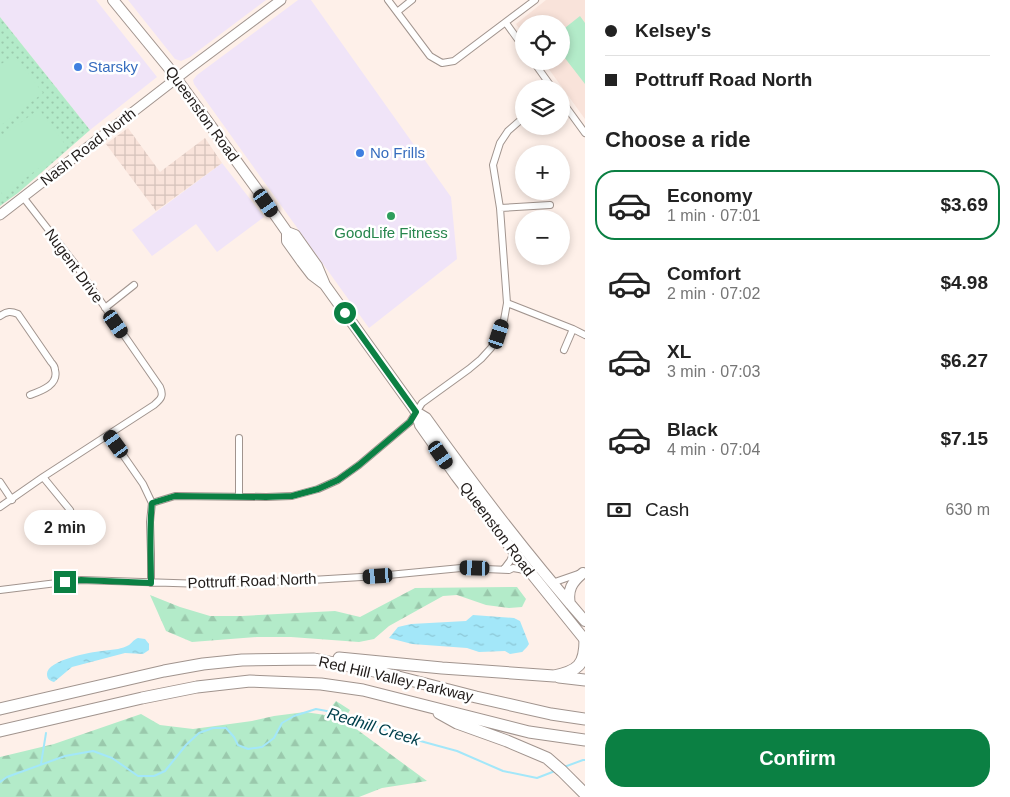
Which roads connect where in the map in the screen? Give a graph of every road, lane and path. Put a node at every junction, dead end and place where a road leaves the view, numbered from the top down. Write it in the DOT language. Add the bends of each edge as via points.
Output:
graph roads {
  1 [pos="113,0"];
  2 [pos="281,0"];
  3 [pos="388,0"];
  4 [pos="412,0"];
  5 [pos="535,0"];
  6 [pos="397,12"];
  7 [pos="506,23"];
  8 [pos="515,36"];
  9 [pos="176,79"];
  10 [pos="570,112"];
  11 [pos="515,125"];
  12 [pos="585,133"];
  13 [pos="23,197"];
  14 [pos="550,205"];
  15 [pos="500,208"];
  16 [pos="0,215"];
  17 [pos="134,285"];
  18 [pos="507,303"];
  19 [pos="105,308"];
  20 [pos="0,316"];
  21 [pos="581,331"];
  22 [pos="564,350"];
  23 [pos="30,395"];
  24 [pos="416,412"];
  25 [pos="109,435"];
  26 [pos="239,438"];
  27 [pos="43,477"];
  28 [pos="0,482"];
  29 [pos="239,496"];
  30 [pos="12,500"];
  31 [pos="152,503"];
  32 [pos="0,508"];
  33 [pos="70,510"];
  34 [pos="514,552"];
  35 [pos="504,570"];
  36 [pos="529,572"];
  37 [pos="584,573"];
  38 [pos="151,583"];
  39 [pos="552,583"];
  40 [pos="0,590"];
  41 [pos="570,604"];
  42 [pos="585,621"];
  43 [pos="585,640"];
  44 [pos="314,660"];
  45 [pos="554,676"];
  46 [pos="585,680"];
  47 [pos="427,706"];
  48 [pos="0,709"];
  49 [pos="585,719"];
  50 [pos="0,731"];
  51 [pos="585,740"];
  52 [pos="585,794"];
  1 -- 9 [label="main road, Queenston Road"];
  2 -- 9 [label="main road, Nash Road North"];
  3 -- 6 [label="street"];
  4 -- 6 [label="street"];
  5 -- 7 [label="street"];
  6 -- 7 [label="street" via="430,56 442,63 454,61"];
  7 -- 8 [label="street"];
  9 -- 13 [label="main road, Nash Road North"];
  9 -- 24 [label="main road, Queenston Road" via="287,232 287,241 312,275 325,285"];
  10 -- 12 [label="street"];
  11 -- 15 [label="street" via="500,143 493,165"];
  13 -- 16 [label="main road, Nash Road North"];
  13 -- 19 [label="street, Nugent Drive"];
  14 -- 15 [label="street"];
  15 -- 18 [label="street"];
  17 -- 19 [label="street"];
  18 -- 21 [label="street"];
  18 -- 24 [label="street" via="504,320 492,348 469,370 422,403"];
  19 -- 25 [label="street, Nugent Drive" via="162,393 160,400"];
  20 -- 23 [label="street" via="11,311 18,314 56,370 51,384"];
  21 -- 22 [label="street"];
  24 -- 29 [label="street" via="410,422 338,480 292,496"];
  24 -- 34 [label="main road, Queenston Road" via="420,425"];
  24 -- 39 [label="main road, Queenston Road" via="426,418"];
  25 -- 27 [label="street, Nugent Drive"];
  25 -- 31 [label="street" via="138,476"];
  26 -- 29 [label="street"];
  27 -- 30 [label="street, Nugent Drive"];
  27 -- 33 [label="street"];
  28 -- 30 [label="street"];
  29 -- 31 [label="street" via="175,496"];
  30 -- 32 [label="street, Nugent Drive"];
  31 -- 38 [label="street"];
  34 -- 35 [label="street"];
  34 -- 36 [label="main road, Queenston Road"];
  35 -- 36 [label="street, Pottruff Road North" via="513,568"];
  35 -- 38 [label="street, Pottruff Road North" via="461,568 295,582"];
  36 -- 43 [label="main road, Queenston Road"];
  37 -- 39 [label="street"];
  37 -- 41 [label="main road" via="570,588"];
  38 -- 40 [label="street, Pottruff Road North" via="81,580"];
  39 -- 41 [label="main road, Queenston Road"];
  41 -- 42 [label="main road, Queenston Road"];
  43 -- 45 [label="highway" via="580,664 570,672"];
  44 -- 45 [label="highway" via="342,658"];
  44 -- 48 [label="highway, Red Hill Valley Parkway" via="242,660 203,664"];
  44 -- 49 [label="highway, Red Hill Valley Parkway"];
  45 -- 46 [label="highway"];
  47 -- 50 [label="highway, Red Hill Valley Parkway" via="364,690 322,684 250,681 142,698"];
  47 -- 51 [label="highway, Red Hill Valley Parkway" via="529,732"];
  47 -- 52 [label="highway" via="457,723 547,758"];
}
